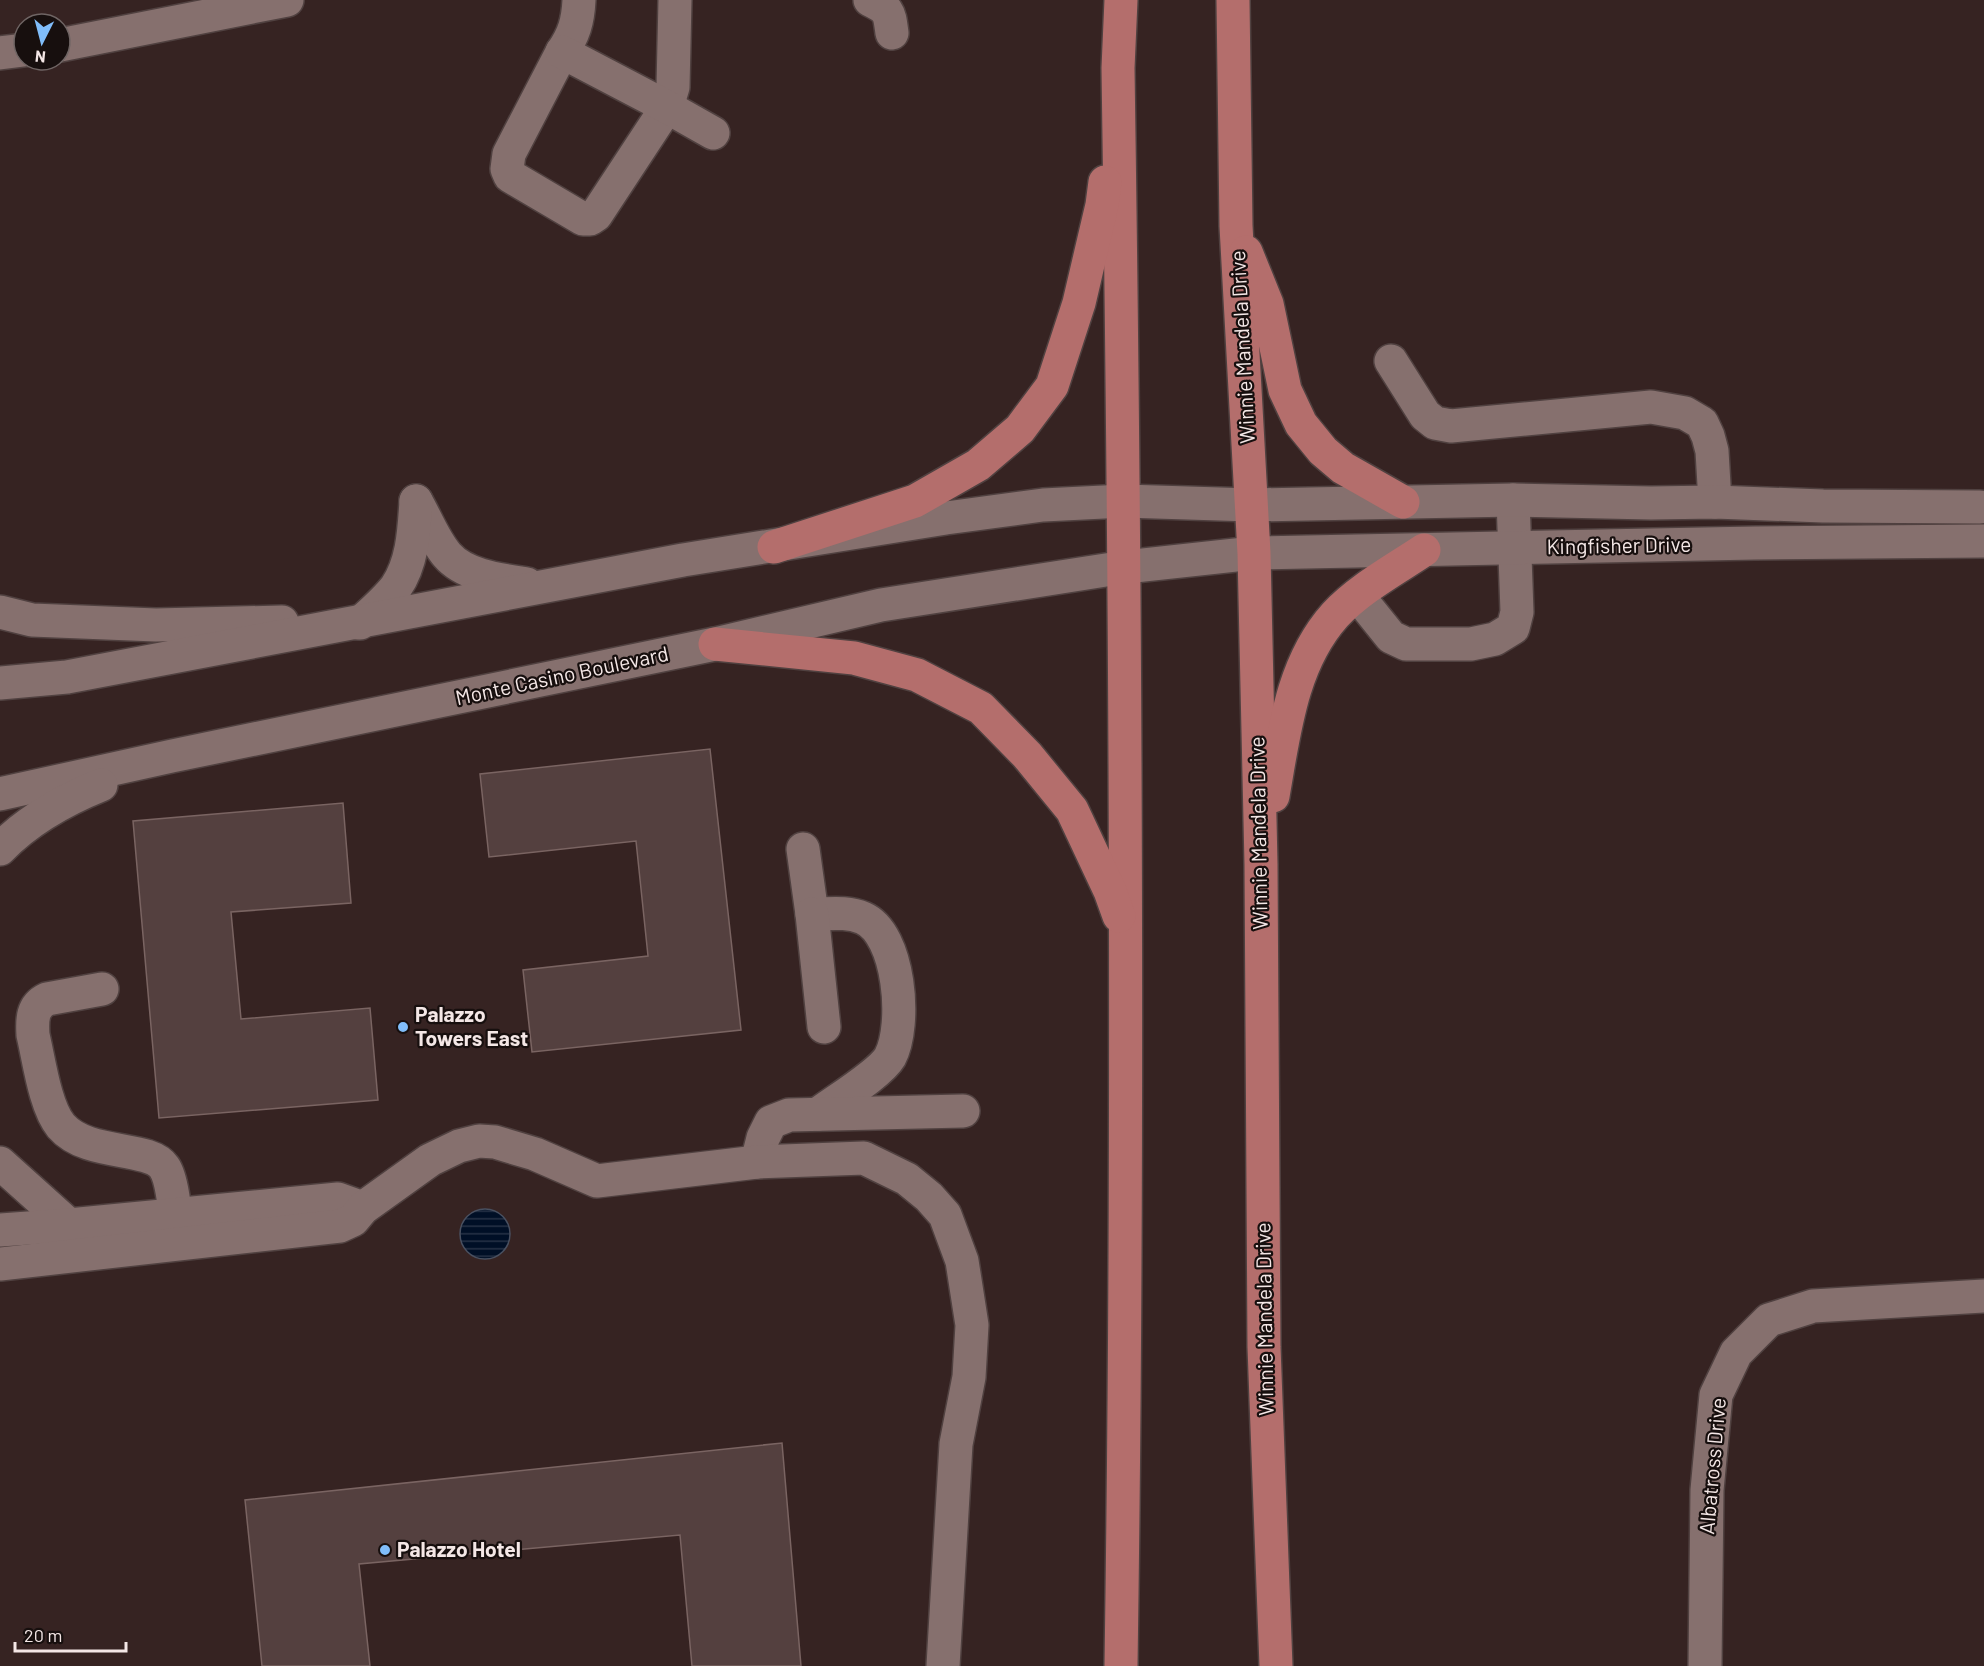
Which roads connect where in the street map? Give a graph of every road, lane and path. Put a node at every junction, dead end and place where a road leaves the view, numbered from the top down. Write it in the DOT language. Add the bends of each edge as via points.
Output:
graph roads {
  1 [pos="287,0"];
  2 [pos="579,0"];
  3 [pos="675,0"];
  4 [pos="870,0"];
  5 [pos="1121,0"];
  6 [pos="1233,0"];
  7 [pos="892,33"];
  8 [pos="72,43"];
  9 [pos="562,52"];
  10 [pos="1118,68"];
  11 [pos="667,107"];
  12 [pos="713,133"];
  13 [pos="1236,226"];
  14 [pos="1391,362"];
  15 [pos="1513,500"];
  16 [pos="1124,501"];
  17 [pos="1403,502"];
  18 [pos="1715,502"];
  19 [pos="1651,503"];
  20 [pos="1252,505"];
  21 [pos="1983,522"];
  22 [pos="1650,545"];
  23 [pos="774,547"];
  24 [pos="1514,548"];
  25 [pos="1424,550"];
  26 [pos="1254,553"];
  27 [pos="1125,567"];
  28 [pos="542,586"];
  29 [pos="1358,596"];
  30 [pos="0,612"];
  31 [pos="360,623"];
  32 [pos="716,644"];
  33 [pos="0,683"];
  34 [pos="172,756"];
  35 [pos="0,794"];
  36 [pos="0,849"];
  37 [pos="802,849"];
  38 [pos="1261,864"];
  39 [pos="812,914"];
  40 [pos="1126,937"];
  41 [pos="102,989"];
  42 [pos="824,1027"];
  43 [pos="963,1111"];
  44 [pos="818,1114"];
  45 [pos="0,1162"];
  46 [pos="757,1162"];
  47 [pos="69,1225"];
  48 [pos="176,1228"];
  49 [pos="0,1230"];
  50 [pos="0,1264"];
  51 [pos="1984,1296"];
  52 [pos="943,1666"];
  53 [pos="1121,1666"];
  54 [pos="1276,1666"];
  55 [pos="1705,1666"];
  1 -- 8 [label="street"];
  2 -- 9 [label="street" via="578,20"];
  3 -- 11 [label="street" via="673,87"];
  4 -- 7 [label="street" via="885,7"];
  5 -- 10 [label="main road"];
  6 -- 13 [label="main road, Winnie Mandela Drive"];
  9 -- 11 [label="street"];
  9 -- 11 [label="street" via="509,154 507,169 510,176 583,219 596,215"];
  10 -- 16 [label="main road"];
  10 -- 23 [label="main road" via="1102,205 1079,303 1052,386 1020,429 978,465 951,481 915,501"];
  11 -- 12 [label="street"];
  13 -- 17 [label="main road" via="1267,304 1285,390 1301,424 1343,468"];
  13 -- 20 [label="main road, Winnie Mandela Drive"];
  14 -- 18 [label="street" via="1425,415 1435,423 1451,426 1651,407 1685,413 1702,423 1708,436"];
  15 -- 17 [label="street, Kingfisher Drive"];
  15 -- 19 [label="street, Kingfisher Drive"];
  15 -- 24 [label="street"];
  16 -- 20 [label="street, Kingfisher Drive"];
  16 -- 23 [label="street" via="1025,507"];
  16 -- 27 [label="main road"];
  17 -- 20 [label="street, Kingfisher Drive"];
  18 -- 19 [label="street, Kingfisher Drive"];
  18 -- 21 [label="street, Kingfisher Drive" via="1823,506"];
  19 -- 22 [label="street"];
  20 -- 26 [label="main road, Winnie Mandela Drive"];
  21 -- 22 [label="street, Kingfisher Drive"];
  22 -- 24 [label="street, Kingfisher Drive"];
  23 -- 28 [label="street"];
  24 -- 25 [label="street, Kingfisher Drive"];
  24 -- 29 [label="street" via="1517,612 1513,628 1495,639 1471,644 1406,644 1391,637"];
  25 -- 26 [label="street, Kingfisher Drive"];
  25 -- 29 [label="main road"];
  26 -- 27 [label="street, Kingfisher Drive"];
  26 -- 38 [label="main road, Winnie Mandela Drive"];
  27 -- 32 [label="street, Monte Casino Boulevard" via="881,605"];
  27 -- 40 [label="main road"];
  28 -- 31 [label="street"];
  28 -- 31 [label="street" via="501,580 456,564 416,501 407,565 396,586"];
  29 -- 38 [label="main road" via="1336,614 1316,639 1300,675 1287,717"];
  30 -- 31 [label="street" via="32,620 156,625"];
  31 -- 33 [label="street" via="67,677"];
  32 -- 34 [label="street, Monte Casino Boulevard"];
  32 -- 40 [label="main road" via="854,658 917,675 981,708 1027,755 1072,810 1110,891"];
  34 -- 35 [label="street, Monte Casino Boulevard"];
  34 -- 36 [label="street" via="43,813"];
  37 -- 39 [label="street"];
  38 -- 54 [label="main road, Winnie Mandela Drive" via="1264,1347"];
  39 -- 42 [label="street"];
  39 -- 44 [label="street" via="864,918 880,931 892,955 899,1017 897,1040 888,1059"];
  40 -- 53 [label="main road"];
  41 -- 48 [label="street" via="47,999 35,1008 33,1035 51,1111 71,1136 90,1145 155,1158 169,1178"];
  43 -- 44 [label="street"];
  44 -- 46 [label="street" via="789,1115 771,1122"];
  45 -- 47 [label="street"];
  46 -- 48 [label="street" via="597,1181 535,1154 479,1141 430,1160 340,1226"];
  46 -- 52 [label="street" via="864,1158 906,1179 929,1197 945,1215 955,1242 972,1324 969,1377 956,1444"];
  47 -- 48 [label="street"];
  47 -- 49 [label="street"];
  48 -- 50 [label="street"];
  51 -- 55 [label="street, Albatross Drive" via="1813,1306 1769,1320 1736,1353 1716,1395 1707,1490"];
}
